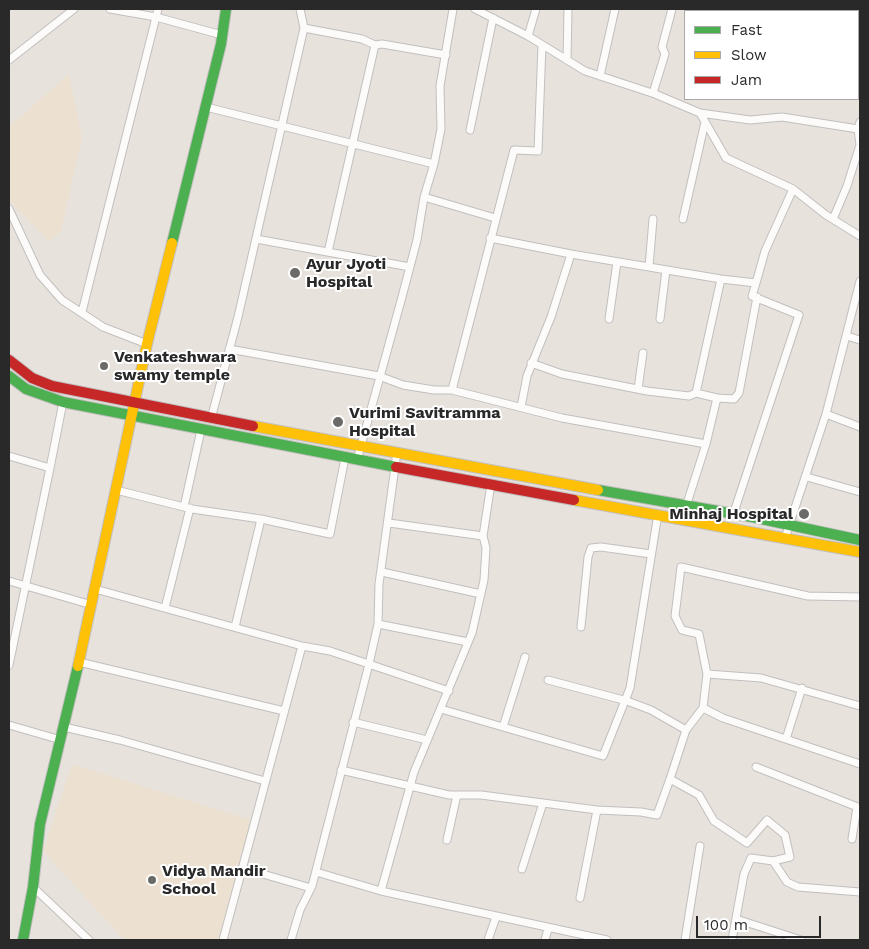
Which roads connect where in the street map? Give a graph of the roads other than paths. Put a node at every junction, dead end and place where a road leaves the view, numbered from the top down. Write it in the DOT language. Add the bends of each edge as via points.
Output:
graph roads {
  1 [pos="74,9"];
  2 [pos="110,9"];
  3 [pos="158,9"];
  4 [pos="226,9"];
  5 [pos="300,9"];
  6 [pos="453,9"];
  7 [pos="478,9"];
  8 [pos="536,9"];
  9 [pos="568,9"];
  10 [pos="615,9"];
  11 [pos="672,9"];
  12 [pos="156,17"];
  13 [pos="493,18"];
  14 [pos="304,28"];
  15 [pos="222,36"];
  16 [pos="528,36"];
  17 [pos="375,45"];
  18 [pos="542,45"];
  19 [pos="446,55"];
  20 [pos="9,60"];
  21 [pos="567,60"];
  22 [pos="600,76"];
  23 [pos="653,93"];
  24 [pos="206,107"];
  25 [pos="700,113"];
  26 [pos="705,122"];
  27 [pos="860,122"];
  28 [pos="281,125"];
  29 [pos="858,129"];
  30 [pos="470,130"];
  31 [pos="352,143"];
  32 [pos="860,145"];
  33 [pos="434,164"];
  34 [pos="793,189"];
  35 [pos="424,197"];
  36 [pos="9,209"];
  37 [pos="495,218"];
  38 [pos="653,219"];
  39 [pos="683,219"];
  40 [pos="833,220"];
  41 [pos="860,236"];
  42 [pos="490,238"];
  43 [pos="256,239"];
  44 [pos="328,252"];
  45 [pos="571,254"];
  46 [pos="617,262"];
  47 [pos="410,267"];
  48 [pos="649,267"];
  49 [pos="666,270"];
  50 [pos="721,278"];
  51 [pos="860,281"];
  52 [pos="756,283"];
  53 [pos="757,297"];
  54 [pos="82,312"];
  55 [pos="609,319"];
  56 [pos="660,319"];
  57 [pos="847,336"];
  58 [pos="860,340"];
  59 [pos="147,344"];
  60 [pos="229,349"];
  61 [pos="643,353"];
  62 [pos="9,360"];
  63 [pos="531,363"];
  64 [pos="9,376"];
  65 [pos="379,376"];
  66 [pos="638,389"];
  67 [pos="452,390"];
  68 [pos="696,394"];
  69 [pos="718,398"];
  70 [pos="63,402"];
  71 [pos="133,403"];
  72 [pos="521,407"];
  73 [pos="826,414"];
  74 [pos="130,416"];
  75 [pos="211,419"];
  76 [pos="860,427"];
  77 [pos="201,430"];
  78 [pos="706,444"];
  79 [pos="360,445"];
  80 [pos="397,452"];
  81 [pos="9,456"];
  82 [pos="345,458"];
  83 [pos="357,460"];
  84 [pos="50,468"];
  85 [pos="394,468"];
  86 [pos="807,477"];
  87 [pos="491,484"];
  88 [pos="116,490"];
  89 [pos="860,492"];
  90 [pos="686,506"];
  91 [pos="187,508"];
  92 [pos="658,514"];
  93 [pos="734,515"];
  94 [pos="261,519"];
  95 [pos="682,519"];
  96 [pos="389,523"];
  97 [pos="790,524"];
  98 [pos="483,536"];
  99 [pos="785,538"];
  100 [pos="860,540"];
  101 [pos="860,552"];
  102 [pos="651,554"];
  103 [pos="382,572"];
  104 [pos="9,581"];
  105 [pos="25,586"];
  106 [pos="95,589"];
  107 [pos="481,594"];
  108 [pos="860,597"];
  109 [pos="92,605"];
  110 [pos="165,608"];
  111 [pos="378,624"];
  112 [pos="581,626"];
  113 [pos="235,627"];
  114 [pos="468,642"];
  115 [pos="302,646"];
  116 [pos="525,658"];
  117 [pos="80,662"];
  118 [pos="369,664"];
  119 [pos="9,665"];
  120 [pos="707,674"];
  121 [pos="548,680"];
  122 [pos="802,688"];
  123 [pos="449,691"];
  124 [pos="626,701"];
  125 [pos="860,706"];
  126 [pos="703,708"];
  127 [pos="442,709"];
  128 [pos="284,711"];
  129 [pos="353,722"];
  130 [pos="9,725"];
  131 [pos="64,727"];
  132 [pos="502,727"];
  133 [pos="686,730"];
  134 [pos="786,739"];
  135 [pos="61,740"];
  136 [pos="427,740"];
  137 [pos="860,764"];
  138 [pos="756,767"];
  139 [pos="341,770"];
  140 [pos="670,779"];
  141 [pos="265,781"];
  142 [pos="410,787"];
  143 [pos="457,795"];
  144 [pos="543,803"];
  145 [pos="858,807"];
  146 [pos="597,810"];
  147 [pos="852,839"];
  148 [pos="446,840"];
  149 [pos="700,846"];
  150 [pos="773,861"];
  151 [pos="242,868"];
  152 [pos="522,868"];
  153 [pos="316,872"];
  154 [pos="32,886"];
  155 [pos="311,888"];
  156 [pos="381,890"];
  157 [pos="860,892"];
  158 [pos="580,898"];
  159 [pos="496,917"];
  160 [pos="736,920"];
  161 [pos="548,928"];
  162 [pos="23,940"];
  163 [pos="89,940"];
  164 [pos="223,940"];
  165 [pos="291,940"];
  166 [pos="488,940"];
  167 [pos="545,940"];
  168 [pos="607,940"];
  169 [pos="685,940"];
  170 [pos="732,940"];
  171 [pos="801,940"];
  1 -- 20 [label="street"];
  2 -- 12 [label="street"];
  3 -- 12 [label="street"];
  4 -- 15 [label="main road"];
  5 -- 14 [label="street"];
  6 -- 19 [label="street"];
  7 -- 13 [label="street"];
  8 -- 16 [label="street"];
  9 -- 21 [label="street"];
  10 -- 22 [label="street"];
  11 -- 23 [label="street" via="662,48 665,54"];
  12 -- 15 [label="street"];
  12 -- 54 [label="street"];
  13 -- 16 [label="street"];
  13 -- 30 [label="street"];
  14 -- 17 [label="street" via="362,39"];
  14 -- 28 [label="street"];
  15 -- 24 [label="main road"];
  16 -- 18 [label="street"];
  17 -- 19 [label="street"];
  17 -- 31 [label="street"];
  18 -- 21 [label="street"];
  18 -- 37 [label="street" via="538,150 514,150"];
  19 -- 33 [label="street" via="440,86 441,129"];
  21 -- 22 [label="street"];
  22 -- 23 [label="street"];
  23 -- 25 [label="street"];
  24 -- 28 [label="street"];
  24 -- 59 [label="main road"];
  25 -- 26 [label="street"];
  25 -- 29 [label="street" via="750,120 782,117"];
  26 -- 34 [label="street" via="726,158"];
  26 -- 39 [label="street"];
  27 -- 29 [label="street"];
  28 -- 31 [label="street"];
  28 -- 43 [label="street"];
  29 -- 32 [label="street"];
  31 -- 33 [label="street"];
  31 -- 44 [label="street"];
  32 -- 40 [label="street"];
  33 -- 35 [label="street"];
  34 -- 40 [label="street"];
  34 -- 52 [label="street" via="765,251"];
  35 -- 37 [label="street"];
  35 -- 47 [label="street"];
  36 -- 54 [label="street" via="40,275 62,300"];
  37 -- 42 [label="street"];
  38 -- 48 [label="street"];
  40 -- 41 [label="street"];
  42 -- 45 [label="street"];
  42 -- 67 [label="street"];
  43 -- 44 [label="street"];
  43 -- 60 [label="street"];
  44 -- 47 [label="street"];
  45 -- 46 [label="street"];
  45 -- 63 [label="street" via="551,317"];
  46 -- 48 [label="street"];
  46 -- 55 [label="street"];
  47 -- 65 [label="street"];
  48 -- 49 [label="street"];
  49 -- 50 [label="street"];
  49 -- 56 [label="street"];
  50 -- 52 [label="street"];
  50 -- 68 [label="street"];
  51 -- 57 [label="street"];
  52 -- 53 [label="street" via="752,296"];
  53 -- 69 [label="street" via="739,393 734,399"];
  53 -- 93 [label="street" via="799,315"];
  54 -- 59 [label="street" via="102,327"];
  57 -- 58 [label="street"];
  57 -- 73 [label="street"];
  59 -- 71 [label="main road"];
  60 -- 65 [label="street"];
  60 -- 75 [label="street"];
  61 -- 66 [label="street"];
  62 -- 71 [label="main road" via="32,378 52,386"];
  63 -- 66 [label="street" via="562,374"];
  63 -- 72 [label="street"];
  64 -- 70 [label="main road" via="26,388"];
  65 -- 67 [label="street" via="403,385"];
  65 -- 79 [label="street"];
  66 -- 68 [label="street" via="674,395"];
  67 -- 72 [label="street"];
  68 -- 69 [label="street"];
  69 -- 78 [label="street"];
  70 -- 74 [label="main road"];
  70 -- 84 [label="street"];
  71 -- 74 [label="main road"];
  71 -- 75 [label="main road"];
  72 -- 78 [label="street" via="562,418"];
  73 -- 76 [label="street"];
  73 -- 86 [label="street"];
  74 -- 77 [label="main road"];
  74 -- 88 [label="main road"];
  75 -- 79 [label="main road"];
  77 -- 82 [label="main road"];
  77 -- 91 [label="street"];
  78 -- 90 [label="street"];
  79 -- 80 [label="main road"];
  79 -- 83 [label="street"];
  80 -- 85 [label="street"];
  80 -- 90 [label="main road"];
  81 -- 84 [label="street"];
  82 -- 83 [label="main road"];
  82 -- 94 [label="street" via="330,534"];
  83 -- 85 [label="main road"];
  84 -- 105 [label="street"];
  85 -- 87 [label="main road"];
  85 -- 96 [label="street"];
  86 -- 89 [label="street"];
  86 -- 97 [label="street"];
  87 -- 92 [label="main road"];
  87 -- 98 [label="street"];
  88 -- 91 [label="street"];
  88 -- 106 [label="main road"];
  90 -- 93 [label="main road"];
  90 -- 95 [label="street"];
  91 -- 94 [label="street"];
  91 -- 110 [label="street"];
  92 -- 95 [label="main road"];
  92 -- 102 [label="street"];
  93 -- 97 [label="main road"];
  94 -- 113 [label="street"];
  95 -- 99 [label="main road"];
  96 -- 98 [label="street"];
  96 -- 103 [label="street"];
  97 -- 99 [label="street"];
  97 -- 100 [label="main road"];
  98 -- 107 [label="street" via="486,548"];
  99 -- 101 [label="main road"];
  102 -- 112 [label="street" via="591,548"];
  102 -- 124 [label="street"];
  103 -- 107 [label="street"];
  103 -- 111 [label="street"];
  104 -- 105 [label="street"];
  105 -- 109 [label="street"];
  105 -- 119 [label="street"];
  106 -- 109 [label="main road"];
  106 -- 110 [label="street"];
  107 -- 114 [label="street"];
  108 -- 120 [label="street" via="808,596 681,567 675,616 682,630 699,634"];
  109 -- 117 [label="main road"];
  110 -- 113 [label="street"];
  111 -- 114 [label="street"];
  111 -- 118 [label="street"];
  113 -- 115 [label="street"];
  114 -- 123 [label="street"];
  115 -- 118 [label="street"];
  115 -- 128 [label="street"];
  116 -- 132 [label="street"];
  117 -- 128 [label="street"];
  117 -- 131 [label="main road"];
  118 -- 123 [label="street"];
  118 -- 129 [label="street"];
  120 -- 122 [label="street" via="761,678"];
  120 -- 126 [label="street"];
  121 -- 124 [label="street"];
  122 -- 125 [label="street"];
  122 -- 134 [label="street"];
  123 -- 127 [label="street"];
  124 -- 132 [label="street" via="603,756"];
  124 -- 133 [label="street" via="651,710"];
  126 -- 133 [label="street"];
  126 -- 134 [label="street"];
  127 -- 132 [label="street"];
  127 -- 136 [label="street"];
  128 -- 141 [label="street"];
  129 -- 136 [label="street"];
  129 -- 139 [label="street"];
  130 -- 135 [label="street"];
  131 -- 135 [label="main road"];
  131 -- 141 [label="street"];
  133 -- 140 [label="street"];
  134 -- 137 [label="street"];
  135 -- 154 [label="main road" via="40,824"];
  136 -- 142 [label="street"];
  138 -- 145 [label="street"];
  139 -- 142 [label="street"];
  139 -- 153 [label="street"];
  140 -- 146 [label="street" via="657,815"];
  140 -- 150 [label="street" via="699,795 714,820 747,843 767,820 785,835 790,857"];
  141 -- 151 [label="street"];
  142 -- 143 [label="street"];
  142 -- 156 [label="street"];
  143 -- 144 [label="street"];
  143 -- 148 [label="street"];
  144 -- 146 [label="street"];
  144 -- 152 [label="street"];
  145 -- 147 [label="street"];
  146 -- 158 [label="street"];
  149 -- 169 [label="street"];
  150 -- 157 [label="street" via="787,882 798,887"];
  150 -- 160 [label="street" via="751,858 744,874"];
  151 -- 155 [label="street"];
  151 -- 164 [label="street"];
  153 -- 155 [label="street"];
  153 -- 156 [label="street"];
  154 -- 162 [label="main road"];
  154 -- 163 [label="street"];
  155 -- 165 [label="street"];
  156 -- 159 [label="street"];
  159 -- 161 [label="street"];
  159 -- 166 [label="street"];
  160 -- 170 [label="street"];
  160 -- 171 [label="street"];
  161 -- 167 [label="street"];
  161 -- 168 [label="street"];
}
